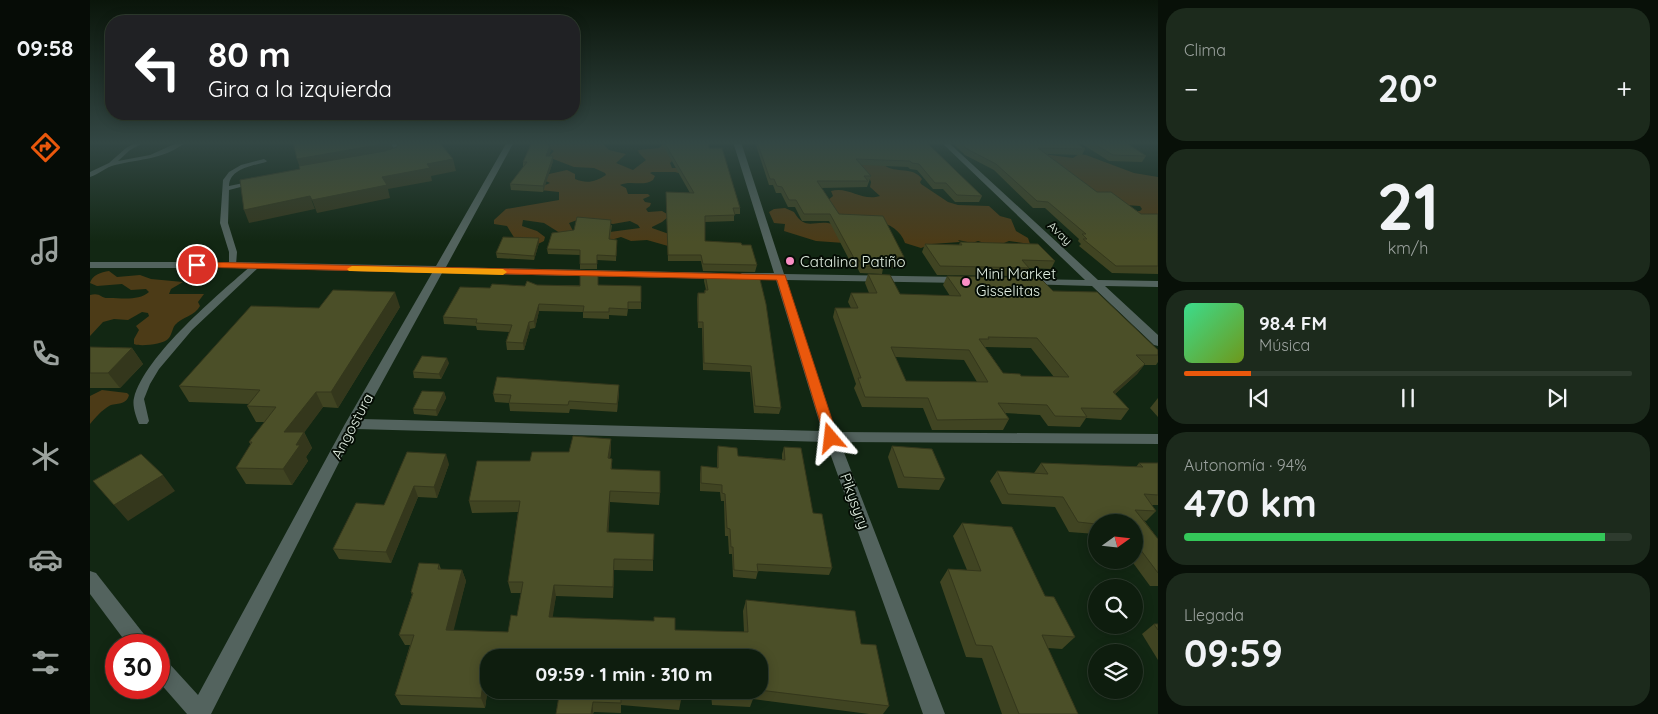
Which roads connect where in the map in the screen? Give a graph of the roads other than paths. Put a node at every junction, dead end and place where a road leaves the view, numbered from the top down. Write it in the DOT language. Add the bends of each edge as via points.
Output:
graph roads {
  1 [pos="229,175"];
  2 [pos="492,175"];
  3 [pos="748,175"];
  4 [pos="980,175"];
  5 [pos="265,181"];
  6 [pos="226,188"];
  7 [pos="90,265"];
  8 [pos="232,265"];
  9 [pos="256,266"];
  10 [pos="438,271"];
  11 [pos="781,277"];
  12 [pos="978,281"];
  13 [pos="1017,281"];
  14 [pos="1095,283"];
  15 [pos="1158,284"];
  16 [pos="1158,342"];
  17 [pos="143,421"];
  18 [pos="352,424"];
  19 [pos="831,438"];
  20 [pos="1158,439"];
  21 [pos="90,579"];
  22 [pos="132,634"];
  23 [pos="170,679"];
  24 [pos="200,714"];
  25 [pos="934,714"];
  1 -- 6 [label="lane"];
  2 -- 10 [label="street, Angostura"];
  3 -- 11 [label="street, Pikysyry"];
  4 -- 14 [label="street, Avay"];
  5 -- 6 [label="lane"];
  6 -- 8 [label="lane" via="224,223 233,252"];
  7 -- 8 [label="street"];
  8 -- 9 [label="street"];
  9 -- 10 [label="street"];
  9 -- 17 [label="lane" via="163,356 143,384 138,400"];
  10 -- 11 [label="street"];
  10 -- 18 [label="street, Angostura"];
  11 -- 12 [label="street"];
  11 -- 19 [label="street, Pikysyry"];
  13 -- 14 [label="street"];
  14 -- 15 [label="street"];
  14 -- 16 [label="street, Avay"];
  18 -- 19 [label="street"];
  18 -- 24 [label="street, Angostura"];
  19 -- 20 [label="street"];
  19 -- 25 [label="street, Pikysyry"];
  21 -- 22 [label="street"];
  23 -- 24 [label="street"];
}
